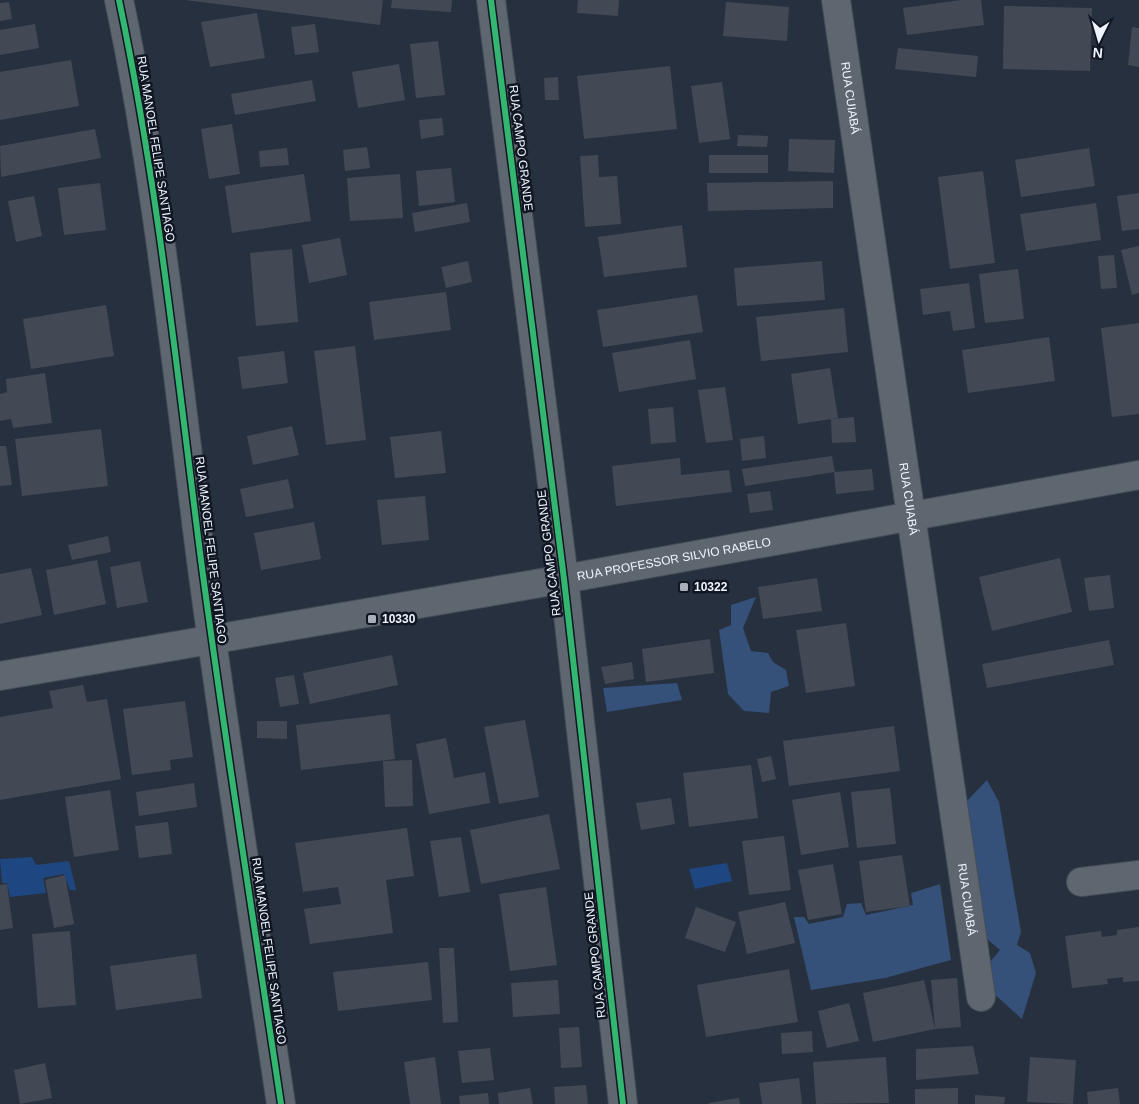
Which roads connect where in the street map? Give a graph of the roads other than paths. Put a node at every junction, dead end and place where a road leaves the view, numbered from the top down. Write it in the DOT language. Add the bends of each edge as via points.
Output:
graph roads {
  1 [pos="119,0"];
  2 [pos="491,0"];
  3 [pos="836,0"];
  4 [pos="1139,475"];
  5 [pos="911,518"];
  6 [pos="564,579"];
  7 [pos="212,640"];
  8 [pos="0,676"];
  9 [pos="1139,875"];
  10 [pos="1082,882"];
  11 [pos="981,997"];
  12 [pos="280,1104"];
  13 [pos="623,1104"];
  1 -- 7 [label="street, RUA MANOEL FELIPE SANTIAGO" via="158,231"];
  2 -- 6 [label="street, RUA CAMPO GRANDE"];
  3 -- 5 [label="street, RUA CUIABÁ"];
  4 -- 5 [label="street, RUA PROFESSOR SILVIO RABELO"];
  5 -- 6 [label="street, RUA PROFESSOR SILVIO RABELO"];
  5 -- 11 [label="street, RUA CUIABÁ"];
  6 -- 7 [label="street, RUA PROFESSOR SILVIO RABELO"];
  6 -- 13 [label="street, RUA CAMPO GRANDE"];
  7 -- 8 [label="street, RUA PROFESSOR SILVIO RABELO"];
  7 -- 12 [label="street, RUA MANOEL FELIPE SANTIAGO"];
  9 -- 10 [label="street"];
}
